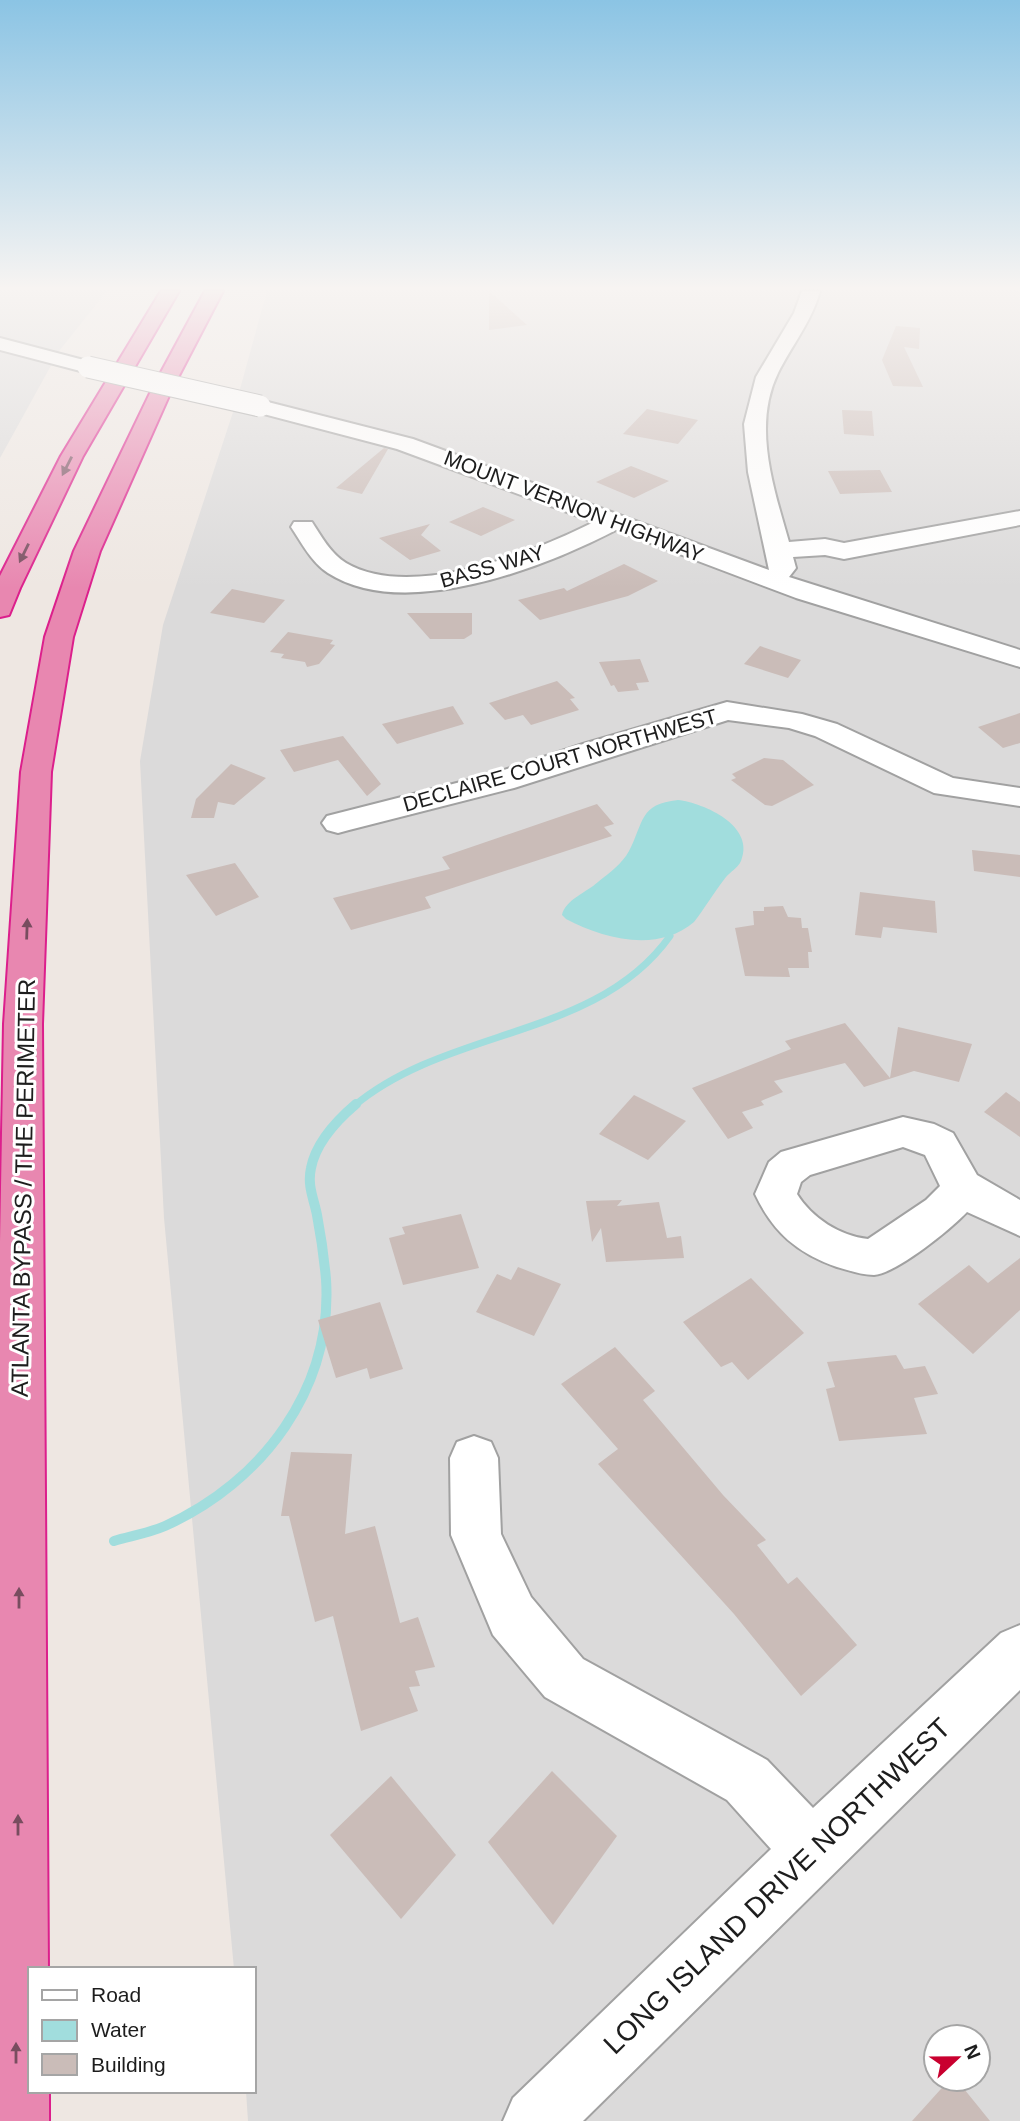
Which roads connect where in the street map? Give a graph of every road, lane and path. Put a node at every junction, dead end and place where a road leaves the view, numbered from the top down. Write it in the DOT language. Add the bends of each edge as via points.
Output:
graph roads {
  1 [pos="112,390"];
  2 [pos="162,390"];
  3 [pos="189,390"];
  4 [pos="762,390"];
  5 [pos="1020,518"];
  6 [pos="615,521"];
  7 [pos="303,527"];
  8 [pos="779,550"];
  9 [pos="774,581"];
  10 [pos="0,609"];
  11 [pos="1020,659"];
  12 [pos="1020,797"];
  13 [pos="338,822"];
  14 [pos="963,1189"];
  15 [pos="1020,1219"];
  16 [pos="474,1458"];
  17 [pos="1020,1652"];
  18 [pos="811,1850"];
  19 [pos="16,2121"];
  20 [pos="536,2121"];
  1 -- 10 [label="highway, one-way" via="72,456 6,588"];
  19 -- 2 [label="highway, ATLANTA BYPASS / THE PERIMETER, one-way" via="23,1024 36,772 59,637 87,551"];
  3 -- 6 [label="street, MOUNT VERNON HIGHWAY, bridge" via="405,444"];
  4 -- 8 [label="street" via="754,415 756,450"];
  5 -- 8 [label="street" via="844,551 825,547"];
  6 -- 7 [label="street, BASS WAY" via="573,542 513,562 450,580 403,585 360,579 337,568"];
  6 -- 9 [label="street, MOUNT VERNON HIGHWAY"];
  8 -- 9 [label="street" via="783,568"];
  9 -- 11 [label="street, MOUNT VERNON HIGHWAY" via="932,635"];
  12 -- 13 [label="street, DECLAIRE COURT NORTHWEST" via="945,786 826,730 727,711 503,781"];
  14 -- 15 [label="street"];
  16 -- 18 [label="street" via="477,1535 512,1616 564,1678 747,1780"];
  17 -- 18 [label="street, LONG ISLAND DRIVE NORTHWEST"];
  18 -- 20 [label="street, LONG ISLAND DRIVE NORTHWEST"];
}
